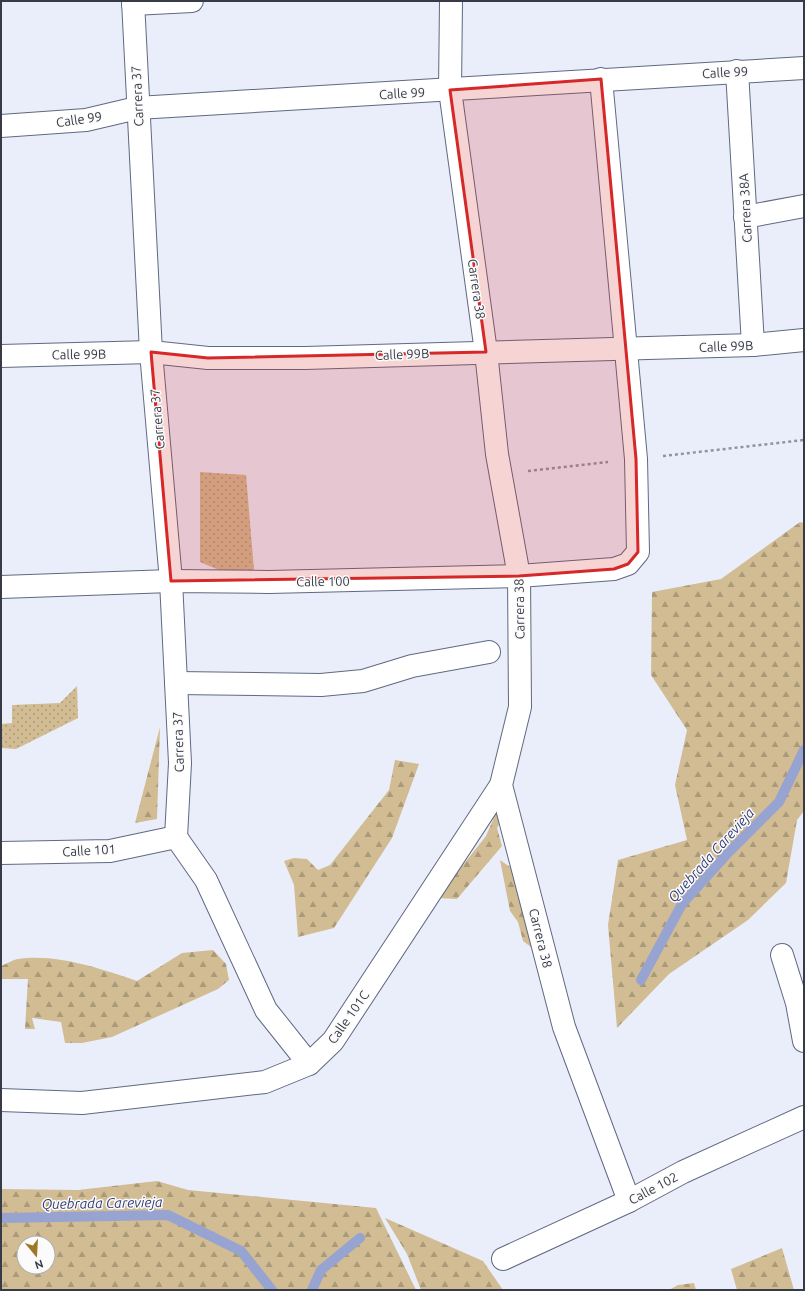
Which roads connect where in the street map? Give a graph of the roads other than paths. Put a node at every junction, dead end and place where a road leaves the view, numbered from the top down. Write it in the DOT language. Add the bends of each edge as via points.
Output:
graph roads {
  1 [pos="192,1"];
  2 [pos="451,1"];
  3 [pos="133,3"];
  4 [pos="804,68"];
  5 [pos="737,72"];
  6 [pos="601,79"];
  7 [pos="450,90"];
  8 [pos="137,108"];
  9 [pos="1,126"];
  10 [pos="804,206"];
  11 [pos="745,217"];
  12 [pos="804,340"];
  13 [pos="753,345"];
  14 [pos="626,348"];
  15 [pos="150,352"];
  16 [pos="486,352"];
  17 [pos="1,356"];
  18 [pos="519,576"];
  19 [pos="171,582"];
  20 [pos="1,587"];
  21 [pos="489,652"];
  22 [pos="176,683"];
  23 [pos="501,785"];
  24 [pos="176,837"];
  25 [pos="1,853"];
  26 [pos="782,955"];
  27 [pos="804,1041"];
  28 [pos="309,1064"];
  29 [pos="1,1100"];
  30 [pos="804,1117"];
  31 [pos="629,1201"];
  32 [pos="503,1260"];
  1 -- 3 [label="street"];
  2 -- 7 [label="street, Carrera 38"];
  3 -- 8 [label="street, Carrera 37"];
  4 -- 5 [label="street, Calle 99"];
  5 -- 6 [label="street, Calle 99"];
  5 -- 11 [label="street, Carrera 38A"];
  6 -- 7 [label="street, Calle 99"];
  6 -- 14 [label="street"];
  7 -- 8 [label="street, Calle 99"];
  7 -- 16 [label="street, Carrera 38"];
  8 -- 9 [label="street, Calle 99" via="86,120"];
  8 -- 15 [label="street, Carrera 37"];
  10 -- 11 [label="street"];
  11 -- 13 [label="street, Carrera 38A"];
  12 -- 13 [label="street, Calle 99B"];
  13 -- 14 [label="street, Calle 99B"];
  14 -- 16 [label="street, Calle 99B"];
  14 -- 18 [label="street, Calle 100" via="636,459 638,552 628,564 614,569"];
  15 -- 16 [label="street, Calle 99B" via="223,358"];
  15 -- 17 [label="street, Calle 99B"];
  15 -- 19 [label="street, Carrera 37"];
  16 -- 18 [label="street, Carrera 38" via="497,454"];
  18 -- 19 [label="street, Calle 100"];
  18 -- 23 [label="street, Carrera 38" via="520,707"];
  19 -- 20 [label="street, Calle 100"];
  19 -- 22 [label="street, Carrera 37"];
  21 -- 22 [label="street" via="412,666 363,681 321,685"];
  22 -- 24 [label="street, Carrera 37" via="180,763"];
  23 -- 28 [label="street, Calle 101C" via="333,1041"];
  23 -- 31 [label="street, Carrera 38" via="564,1027"];
  24 -- 25 [label="street, Calle 101" via="110,851"];
  24 -- 28 [label="street" via="206,880 266,1010"];
  26 -- 27 [label="street" via="797,1003"];
  28 -- 29 [label="street, Calle 101C" via="265,1082 82,1103"];
  30 -- 31 [label="street, Calle 102" via="683,1172"];
  31 -- 32 [label="street, Calle 102"];
}
